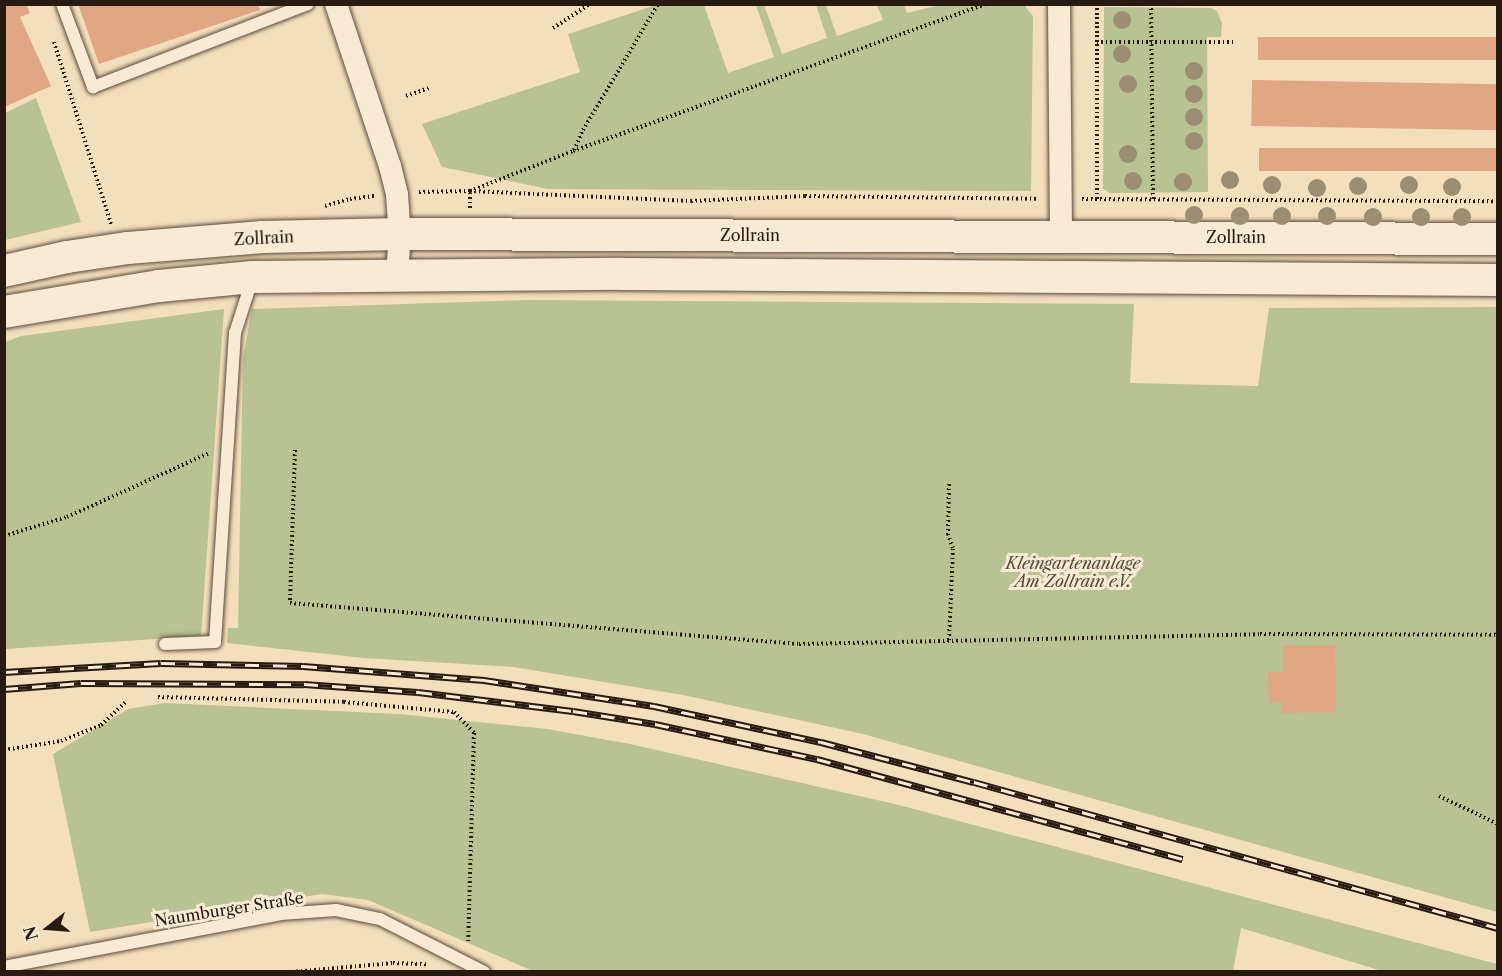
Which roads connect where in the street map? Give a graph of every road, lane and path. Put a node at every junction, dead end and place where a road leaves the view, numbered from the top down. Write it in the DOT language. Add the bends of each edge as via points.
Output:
graph roads {
  1 [pos="63,4"];
  2 [pos="308,4"];
  3 [pos="336,4"];
  4 [pos="590,4"];
  5 [pos="658,4"];
  6 [pos="986,4"];
  7 [pos="1059,4"];
  8 [pos="1097,4"];
  9 [pos="1151,4"];
  10 [pos="553,28"];
  11 [pos="51,32"];
  12 [pos="1097,42"];
  13 [pos="1152,42"];
  14 [pos="1233,42"];
  15 [pos="429,88"];
  16 [pos="406,96"];
  17 [pos="573,151"];
  18 [pos="470,191"];
  19 [pos="1060,199"];
  20 [pos="1097,199"];
  21 [pos="1153,199"];
  22 [pos="1497,201"];
  23 [pos="112,228"];
  24 [pos="400,234"];
  25 [pos="1061,237"];
  26 [pos="1497,238"];
  27 [pos="4,271"];
  28 [pos="397,274"];
  29 [pos="253,277"];
  30 [pos="1061,277"];
  31 [pos="1497,280"];
  32 [pos="4,312"];
  33 [pos="229,444"];
  34 [pos="295,450"];
  35 [pos="949,484"];
  36 [pos="4,536"];
  37 [pos="1497,635"];
  38 [pos="949,640"];
  39 [pos="165,644"];
  40 [pos="158,697"];
  41 [pos="126,702"];
  42 [pos="4,750"];
  43 [pos="1439,796"];
  44 [pos="1497,824"];
  45 [pos="468,961"];
  46 [pos="4,967"];
  47 [pos="292,972"];
  48 [pos="484,972"];
  1 -- 2 [label="lane" via="93,87"];
  3 -- 24 [label="street" via="390,166"];
  4 -- 10 [label="path"];
  5 -- 17 [label="path"];
  6 -- 17 [label="path"];
  7 -- 19 [label="street"];
  8 -- 12 [label="path"];
  9 -- 13 [label="path"];
  11 -- 23 [label="path"];
  12 -- 13 [label="path"];
  12 -- 20 [label="path"];
  13 -- 14 [label="path"];
  13 -- 21 [label="path"];
  15 -- 16 [label="path"];
  17 -- 18 [label="path"];
  19 -- 20 [label="path"];
  19 -- 25 [label="street"];
  20 -- 21 [label="path"];
  21 -- 22 [label="path"];
  24 -- 25 [label="main road, Zollrain"];
  24 -- 27 [label="main road, Zollrain" via="263,237 129,248"];
  24 -- 28 [label="street"];
  25 -- 26 [label="main road, Zollrain"];
  25 -- 30 [label="main road"];
  28 -- 29 [label="main road"];
  28 -- 30 [label="main road"];
  29 -- 32 [label="main road" via="159,286"];
  29 -- 33 [label="lane" via="235,333"];
  30 -- 31 [label="main road"];
  33 -- 36 [label="path" via="67,517"];
  33 -- 39 [label="lane" via="215,642"];
  34 -- 38 [label="path" via="290,603 799,644"];
  35 -- 38 [label="path"];
  37 -- 38 [label="path" via="1260,634"];
  40 -- 45 [label="path" via="344,702 454,712 474,733"];
  41 -- 42 [label="path" via="101,725 61,741"];
  43 -- 44 [label="path"];
  45 -- 46 [label="lane, Naumburger Straße" via="380,919 336,910 281,914"];
  45 -- 47 [label="path"];
  45 -- 48 [label="lane, Naumburger Straße"];
}
